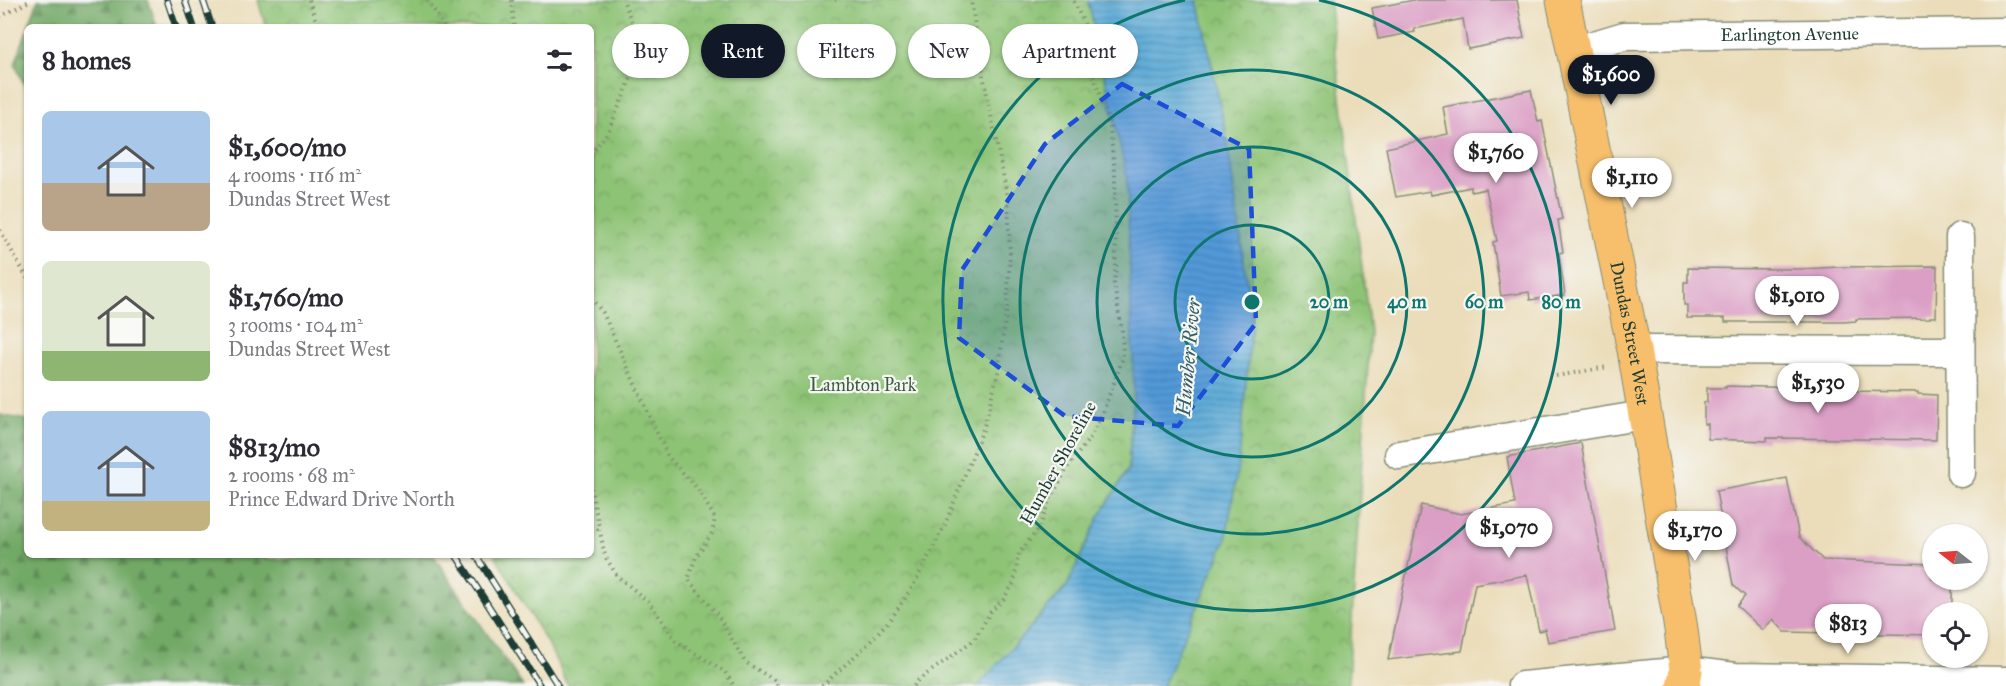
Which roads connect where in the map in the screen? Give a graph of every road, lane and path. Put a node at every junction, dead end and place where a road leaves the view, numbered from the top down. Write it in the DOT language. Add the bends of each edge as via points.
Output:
graph roads {
  1 [pos="31,0"];
  2 [pos="309,0"];
  3 [pos="428,0"];
  4 [pos="512,0"];
  5 [pos="622,0"];
  6 [pos="971,0"];
  7 [pos="1073,0"];
  8 [pos="1563,0"];
  9 [pos="0,17"];
  10 [pos="317,24"];
  11 [pos="441,24"];
  12 [pos="514,24"];
  13 [pos="2006,32"];
  14 [pos="1574,51"];
  15 [pos="594,150"];
  16 [pos="0,230"];
  17 [pos="1960,237"];
  18 [pos="24,273"];
  19 [pos="594,302"];
  20 [pos="1959,351"];
  21 [pos="1634,356"];
  22 [pos="1556,376"];
  23 [pos="1644,415"];
  24 [pos="1399,455"];
  25 [pos="1961,474"];
  26 [pos="594,501"];
  27 [pos="594,528"];
  28 [pos="601,530"];
  29 [pos="1688,681"];
  30 [pos="2006,681"];
  31 [pos="734,686"];
  32 [pos="778,686"];
  33 [pos="822,686"];
  34 [pos="915,686"];
  35 [pos="1522,686"];
  1 -- 9 [label="path"];
  2 -- 10 [label="path"];
  3 -- 11 [label="path"];
  4 -- 12 [label="path"];
  5 -- 15 [label="path" via="635,30 631,78 608,132"];
  6 -- 33 [label="path" via="1008,199 1007,307 998,372 984,427 944,527 913,586 868,644"];
  7 -- 34 [label="path, Humber Shoreline" via="1088,32 1092,72 1109,121 1115,173 1114,284 1123,358 1096,428 1068,467 1040,527 1019,553 1014,582 1003,600 991,611 974,640"];
  8 -- 14 [label="main road, Dundas Street West"];
  13 -- 14 [label="street, Earlington Avenue" via="1624,36"];
  14 -- 21 [label="main road, Dundas Street West"];
  16 -- 18 [label="path"];
  17 -- 20 [label="street"];
  19 -- 32 [label="path" via="603,313 668,457 697,488 715,518 688,579 717,614 746,662"];
  20 -- 21 [label="street"];
  20 -- 25 [label="street"];
  21 -- 22 [label="path"];
  21 -- 23 [label="main road, Dundas Street West"];
  23 -- 24 [label="street"];
  23 -- 29 [label="main road, Dundas Street West"];
  26 -- 28 [label="path"];
  27 -- 28 [label="path"];
  28 -- 31 [label="path" via="605,556 617,576 649,602 676,641 725,672"];
  29 -- 30 [label="street" via="1735,677"];
  29 -- 35 [label="street"];
}
